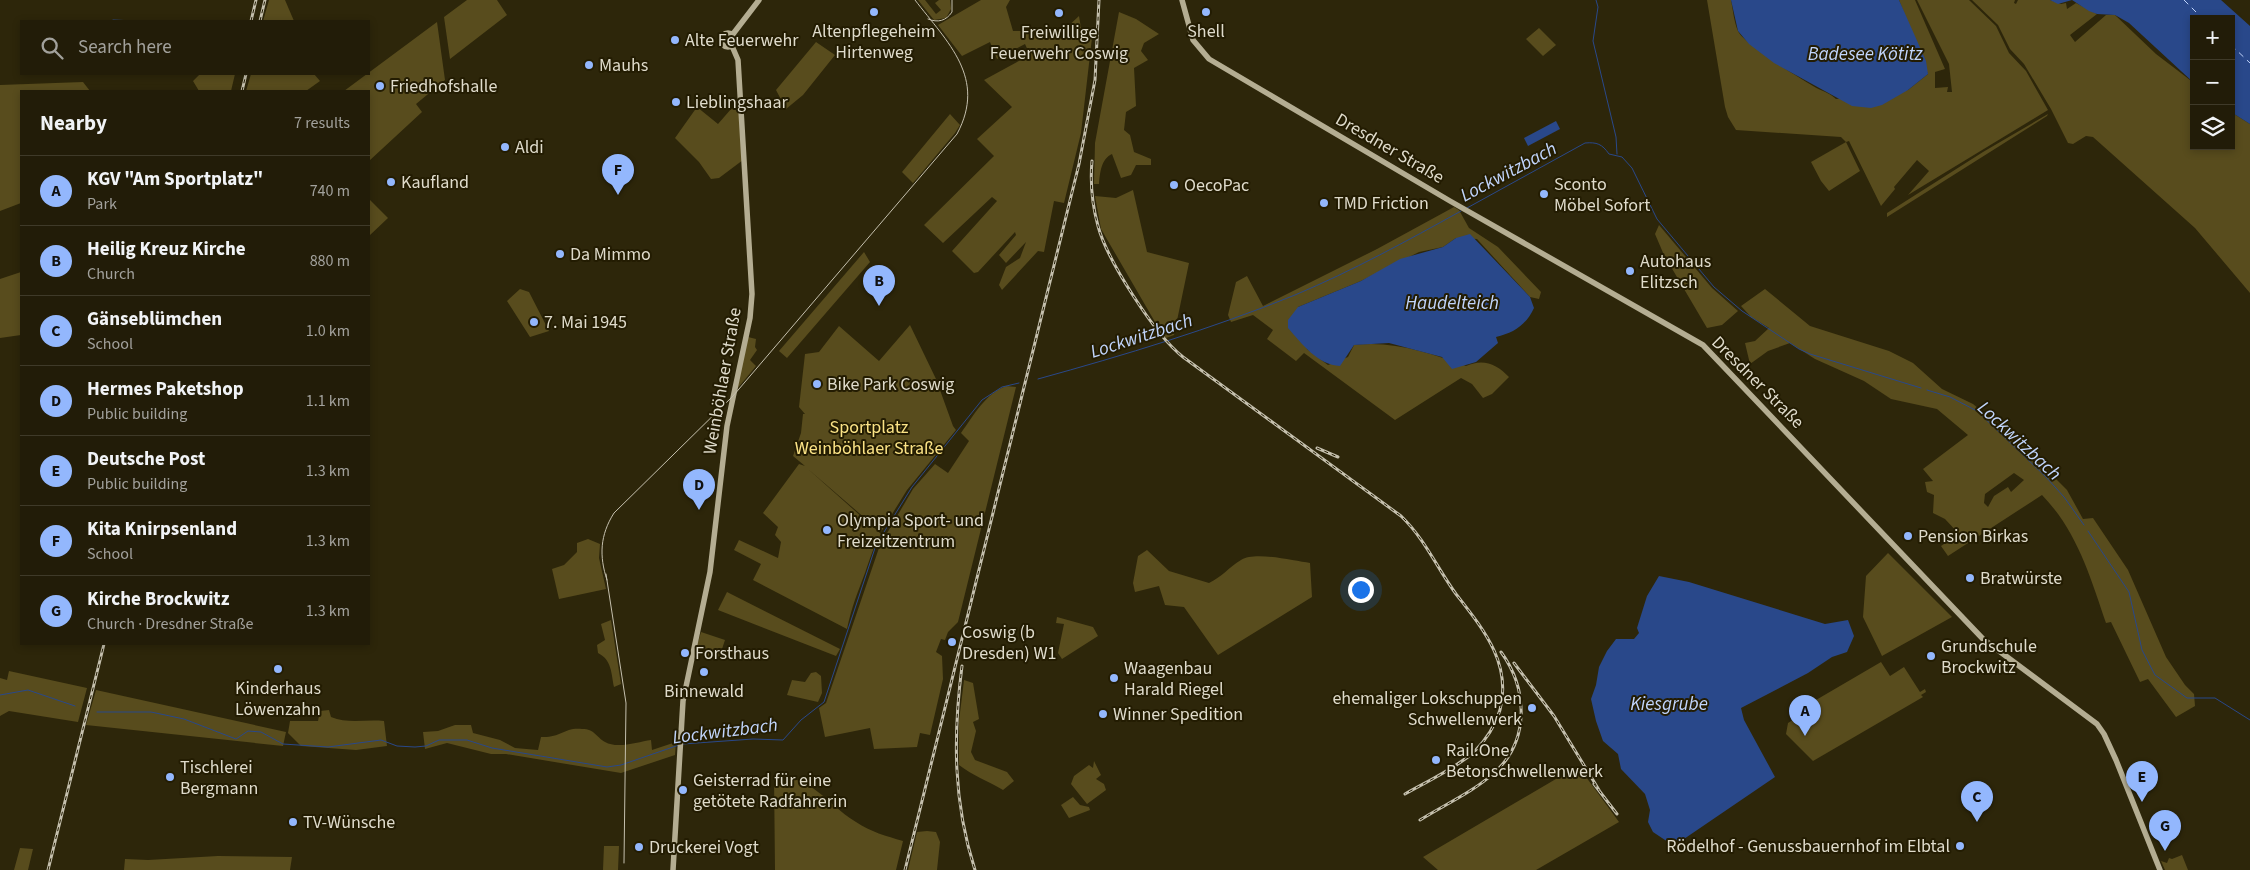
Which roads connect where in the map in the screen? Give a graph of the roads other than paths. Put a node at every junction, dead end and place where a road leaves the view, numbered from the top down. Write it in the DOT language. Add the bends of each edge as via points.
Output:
graph roads {
  1 [pos="759,0"];
  2 [pos="1182,0"];
  3 [pos="733,34"];
  4 [pos="732,46"];
  5 [pos="673,870"];
  6 [pos="2160,870"];
  1 -- 3 [label="main road"];
  2 -- 6 [label="main road, Dresdner Straße" via="1193,40 1209,59 1461,208 1703,345 1982,639 2097,724 2116,760"];
  3 -- 4 [label="main road"];
  3 -- 4 [label="main road" via="725,33 721,37 723,45"];
  4 -- 5 [label="main road, Weinböhlaer Straße" via="738,60 752,294 750,318 727,426 710,572 683,701"];
}
